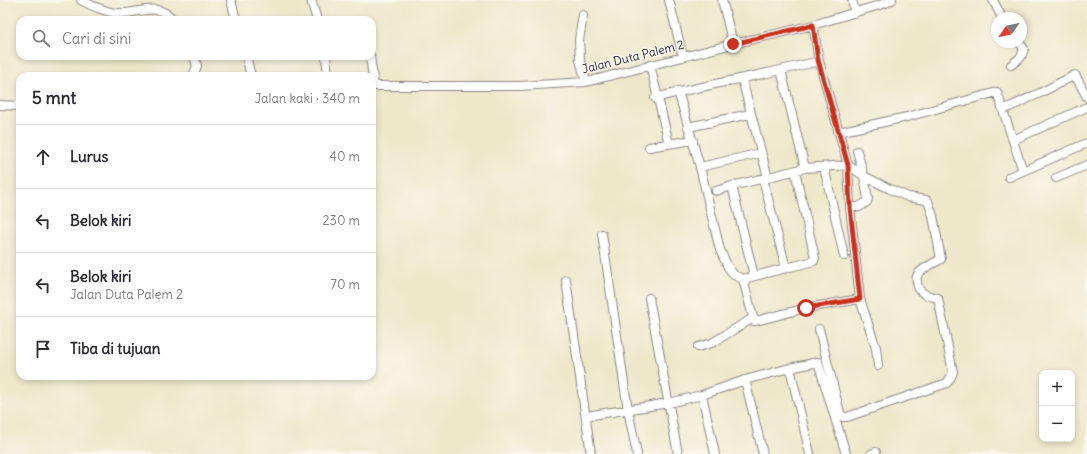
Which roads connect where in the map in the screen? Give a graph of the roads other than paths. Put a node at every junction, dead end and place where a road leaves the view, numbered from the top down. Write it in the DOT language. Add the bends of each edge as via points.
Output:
graph roads {
  1 [pos="81,0"];
  2 [pos="231,0"];
  3 [pos="312,0"];
  4 [pos="669,0"];
  5 [pos="722,0"];
  6 [pos="852,0"];
  7 [pos="993,0"];
  8 [pos="888,1"];
  9 [pos="999,12"];
  10 [pos="855,13"];
  11 [pos="583,15"];
  12 [pos="171,16"];
  13 [pos="235,16"];
  14 [pos="316,16"];
  15 [pos="813,25"];
  16 [pos="733,44"];
  17 [pos="1023,48"];
  18 [pos="683,57"];
  19 [pos="195,60"];
  20 [pos="247,60"];
  21 [pos="326,60"];
  22 [pos="370,60"];
  23 [pos="818,60"];
  24 [pos="650,65"];
  25 [pos="1011,65"];
  26 [pos="781,70"];
  27 [pos="195,72"];
  28 [pos="250,72"];
  29 [pos="328,72"];
  30 [pos="372,72"];
  31 [pos="742,79"];
  32 [pos="586,82"];
  33 [pos="376,86"];
  34 [pos="678,91"];
  35 [pos="1087,96"];
  36 [pos="656,98"];
  37 [pos="0,105"];
  38 [pos="16,106"];
  39 [pos="1087,107"];
  40 [pos="1003,110"];
  41 [pos="750,114"];
  42 [pos="688,127"];
  43 [pos="838,132"];
  44 [pos="693,140"];
  45 [pos="1012,140"];
  46 [pos="1087,143"];
  47 [pos="669,144"];
  48 [pos="649,147"];
  49 [pos="857,151"];
  50 [pos="761,153"];
  51 [pos="848,165"];
  52 [pos="1087,165"];
  53 [pos="700,167"];
  54 [pos="824,167"];
  55 [pos="805,168"];
  56 [pos="795,171"];
  57 [pos="1023,171"];
  58 [pos="864,176"];
  59 [pos="1008,177"];
  60 [pos="766,178"];
  61 [pos="1056,178"];
  62 [pos="732,186"];
  63 [pos="716,191"];
  64 [pos="850,207"];
  65 [pos="602,234"];
  66 [pos="844,256"];
  67 [pos="786,268"];
  68 [pos="754,276"];
  69 [pos="743,279"];
  70 [pos="566,280"];
  71 [pos="649,298"];
  72 [pos="860,299"];
  73 [pos="752,318"];
  74 [pos="819,329"];
  75 [pos="698,347"];
  76 [pos="878,366"];
  77 [pos="790,368"];
  78 [pos="745,380"];
  79 [pos="702,395"];
  80 [pos="669,403"];
  81 [pos="628,410"];
  82 [pos="586,416"];
  83 [pos="591,454"];
  84 [pos="637,454"];
  85 [pos="678,454"];
  86 [pos="715,454"];
  87 [pos="763,454"];
  88 [pos="810,454"];
  89 [pos="846,454"];
  1 -- 12 [label="street" via="114,13 159,9"];
  2 -- 13 [label="street"];
  3 -- 14 [label="street"];
  4 -- 18 [label="street"];
  5 -- 16 [label="street"];
  6 -- 10 [label="street"];
  7 -- 9 [label="street"];
  8 -- 10 [label="street, Jalan Duta Palem 2"];
  10 -- 15 [label="street, Jalan Duta Palem 2"];
  11 -- 32 [label="street" via="579,40 580,60"];
  15 -- 16 [label="street, Jalan Duta Palem 2"];
  15 -- 23 [label="street"];
  16 -- 18 [label="street, Jalan Duta Palem 2"];
  17 -- 25 [label="street" via="1021,57"];
  18 -- 24 [label="street, Jalan Duta Palem 2"];
  19 -- 27 [label="street" via="197,66"];
  20 -- 28 [label="street"];
  21 -- 29 [label="street"];
  22 -- 30 [label="street"];
  23 -- 26 [label="street"];
  23 -- 43 [label="street"];
  24 -- 32 [label="street, Jalan Duta Palem 2"];
  24 -- 36 [label="street"];
  26 -- 31 [label="street"];
  26 -- 55 [label="street"];
  31 -- 34 [label="street"];
  31 -- 41 [label="street"];
  32 -- 33 [label="street, Jalan Duta Palem 2" via="520,86"];
  34 -- 36 [label="street"];
  34 -- 42 [label="street"];
  35 -- 40 [label="street" via="1074,75"];
  36 -- 47 [label="street"];
  37 -- 38 [label="street"];
  39 -- 45 [label="street"];
  40 -- 43 [label="street" via="997,92 907,117"];
  40 -- 45 [label="street"];
  41 -- 42 [label="street"];
  41 -- 50 [label="street"];
  42 -- 44 [label="street"];
  43 -- 51 [label="street"];
  44 -- 47 [label="street"];
  44 -- 53 [label="street"];
  45 -- 57 [label="street"];
  46 -- 57 [label="street"];
  47 -- 48 [label="street"];
  49 -- 58 [label="street"];
  50 -- 53 [label="street"];
  50 -- 60 [label="street"];
  51 -- 54 [label="street"];
  51 -- 58 [label="street"];
  51 -- 64 [label="street"];
  52 -- 61 [label="street"];
  53 -- 69 [label="street" via="724,260 734,275"];
  54 -- 55 [label="street"];
  54 -- 66 [label="street"];
  55 -- 56 [label="street"];
  56 -- 60 [label="street"];
  56 -- 67 [label="street" via="815,258 814,261"];
  57 -- 59 [label="street"];
  58 -- 64 [label="street" via="868,201 859,207"];
  58 -- 74 [label="street" via="908,197 926,200 930,204 941,259 919,272 916,280 923,293 938,298 953,372 947,383 843,417"];
  60 -- 62 [label="street"];
  60 -- 67 [label="street"];
  62 -- 63 [label="street"];
  62 -- 68 [label="street"];
  64 -- 72 [label="street"];
  65 -- 81 [label="street"];
  67 -- 68 [label="street"];
  68 -- 69 [label="street"];
  69 -- 73 [label="street"];
  70 -- 82 [label="street"];
  71 -- 80 [label="street"];
  72 -- 73 [label="street" via="806,308 756,321"];
  72 -- 76 [label="street" via="876,348"];
  73 -- 75 [label="street" via="712,343"];
  77 -- 78 [label="street"];
  77 -- 88 [label="street"];
  77 -- 89 [label="street" via="818,362"];
  78 -- 79 [label="street"];
  78 -- 87 [label="street"];
  79 -- 80 [label="street"];
  79 -- 86 [label="street"];
  80 -- 81 [label="street"];
  80 -- 85 [label="street"];
  81 -- 82 [label="street"];
  81 -- 84 [label="street"];
  82 -- 83 [label="street"];
}
